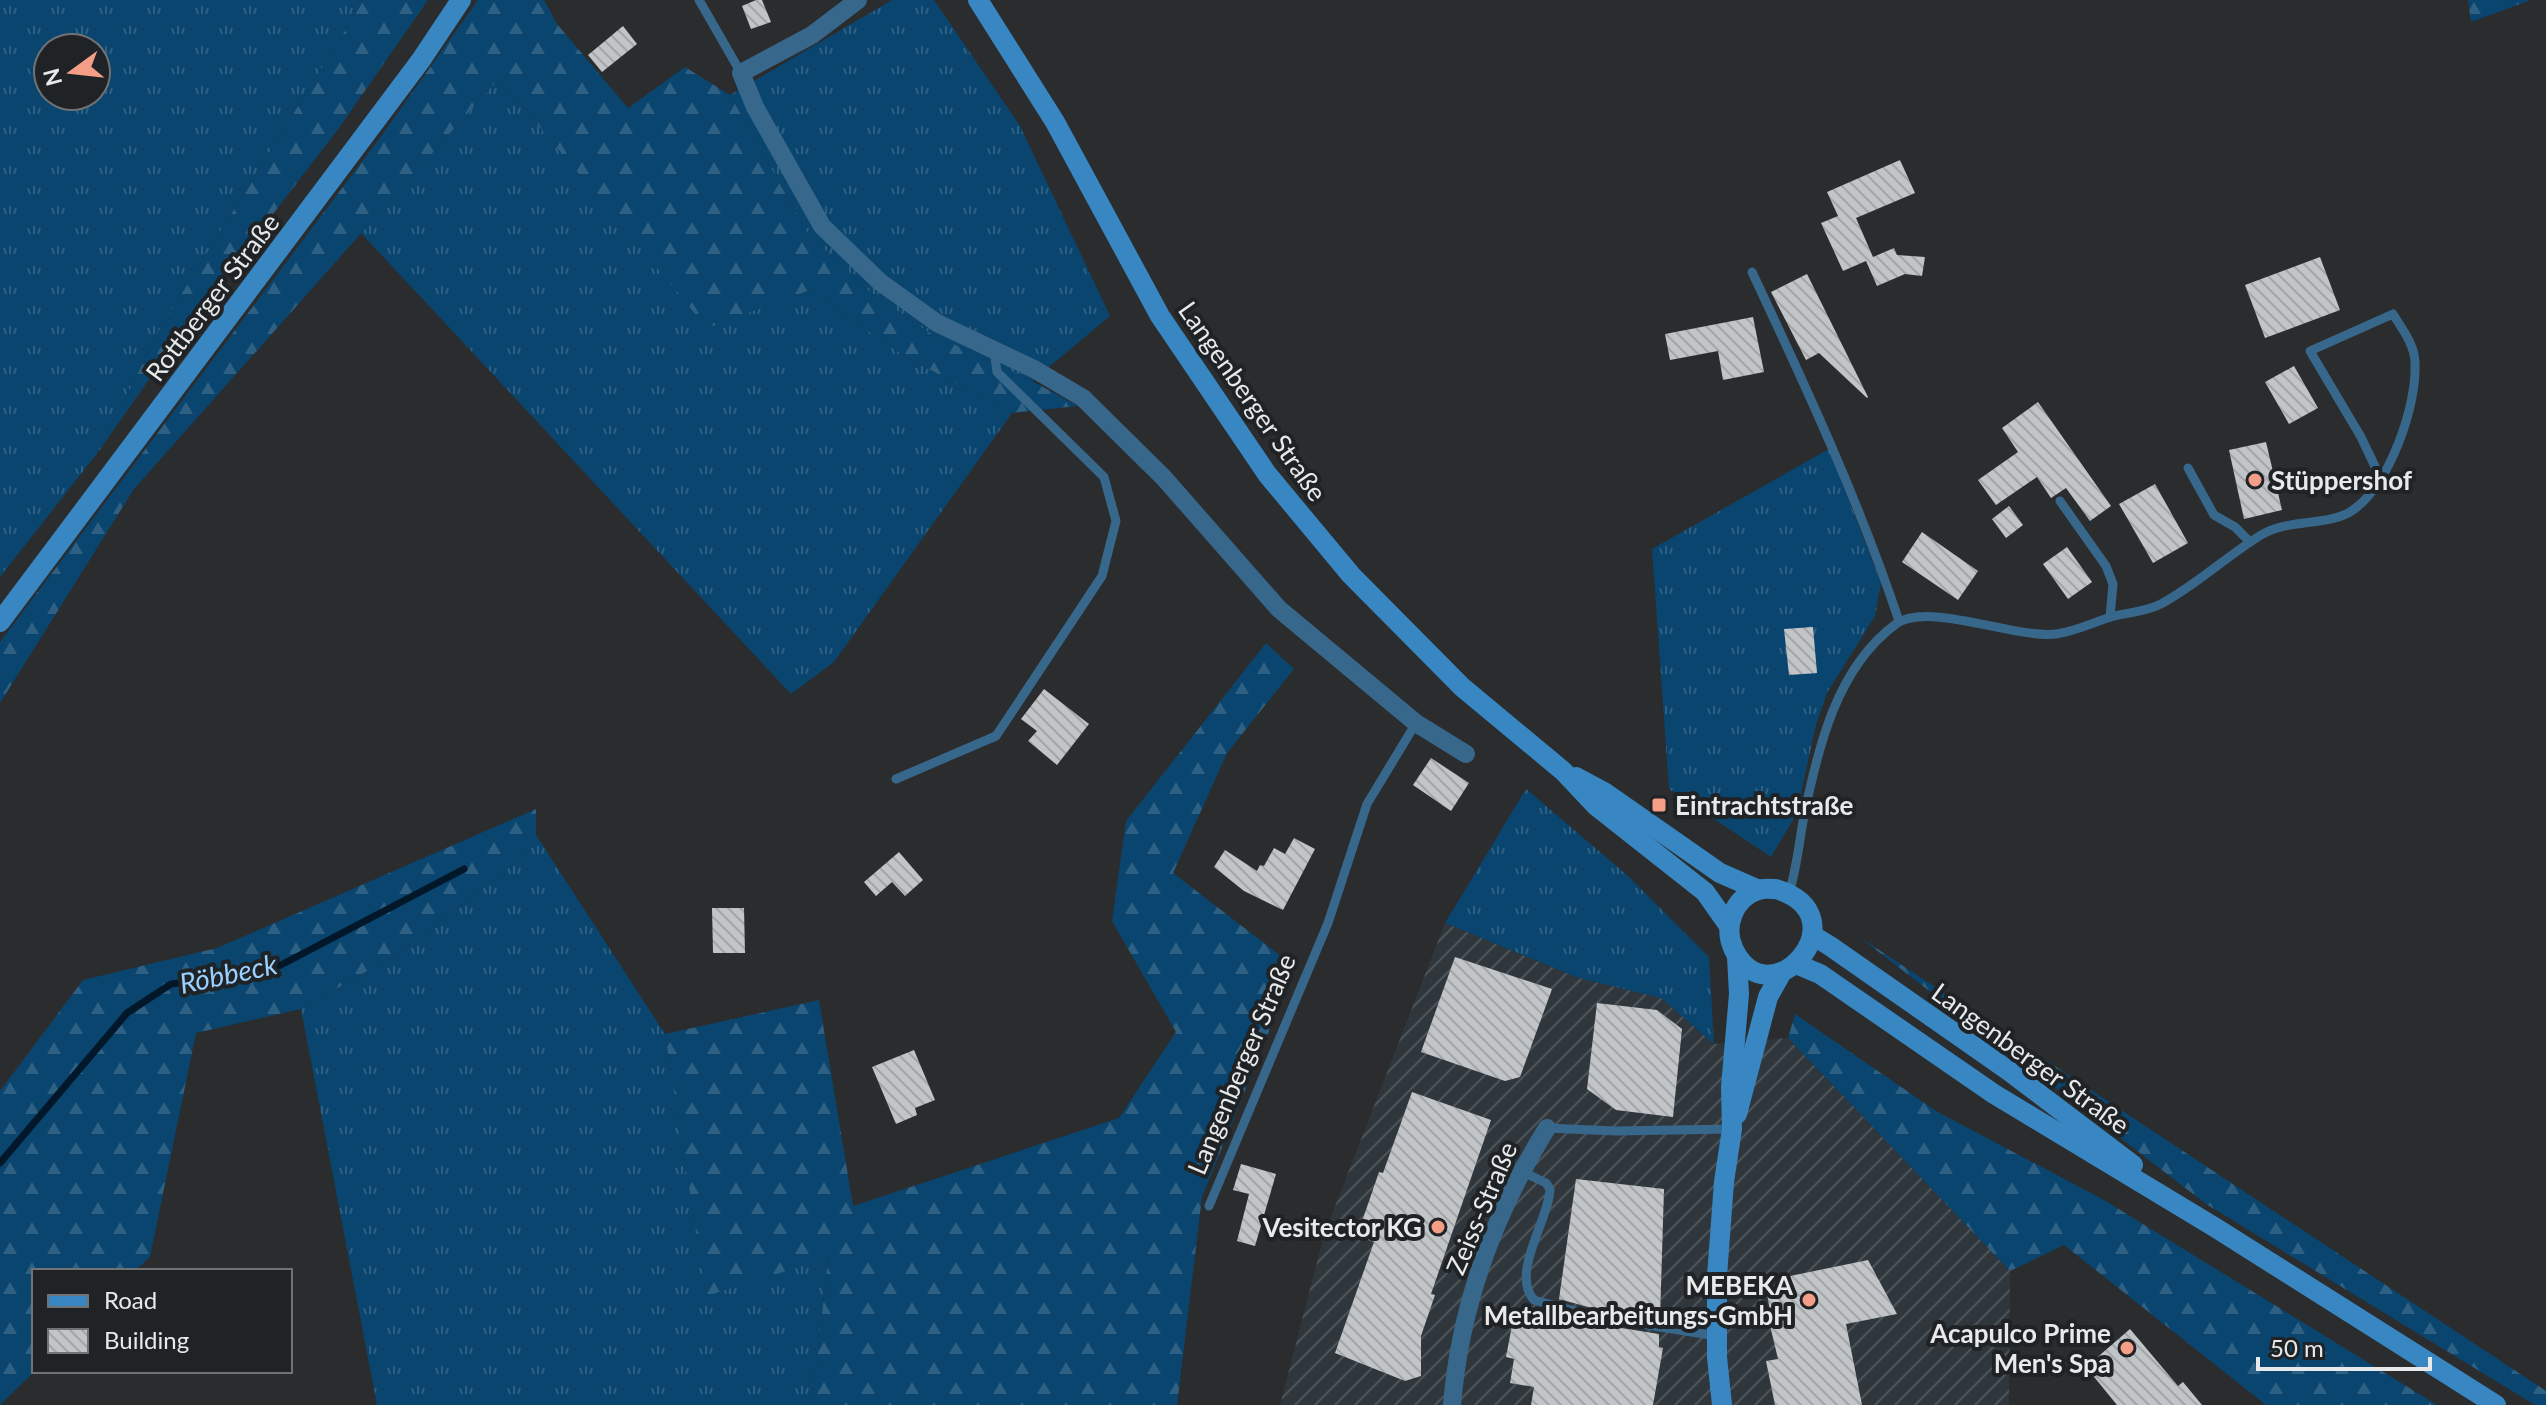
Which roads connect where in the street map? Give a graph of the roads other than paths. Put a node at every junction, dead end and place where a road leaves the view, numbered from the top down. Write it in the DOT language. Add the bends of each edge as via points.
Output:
graph roads {
  1 [pos="461,0"];
  2 [pos="699,0"];
  3 [pos="858,0"];
  4 [pos="978,0"];
  5 [pos="741,73"];
  6 [pos="1752,272"];
  7 [pos="994,350"];
  8 [pos="2188,468"];
  9 [pos="2380,477"];
  10 [pos="2060,501"];
  11 [pos="2250,542"];
  12 [pos="2110,617"];
  13 [pos="1899,621"];
  14 [pos="0,622"];
  15 [pos="1416,723"];
  16 [pos="1466,754"];
  17 [pos="1563,771"];
  18 [pos="896,779"];
  19 [pos="1759,890"];
  20 [pos="1789,893"];
  21 [pos="1729,926"];
  22 [pos="1812,935"];
  23 [pos="1737,957"];
  24 [pos="1789,968"];
  25 [pos="1547,1128"];
  26 [pos="1732,1129"];
  27 [pos="1521,1171"];
  28 [pos="1209,1206"];
  29 [pos="2216,1228"];
  30 [pos="1717,1336"];
  31 [pos="1452,1405"];
  32 [pos="1722,1405"];
  33 [pos="2496,1405"];
  1 -- 14 [label="main road, Rottberger Straße"];
  2 -- 5 [label="lane"];
  3 -- 5 [label="street" via="812,35"];
  4 -- 17 [label="main road, Langenberger Straße" via="1055,122 1160,316 1267,474 1351,575 1451,675"];
  5 -- 7 [label="street" via="822,226 902,299 937,323"];
  6 -- 13 [label="lane" via="1827,431"];
  7 -- 15 [label="street" via="1083,398 1164,478 1279,609"];
  7 -- 18 [label="lane" via="997,372 1104,477 1116,521 1102,576 996,736"];
  8 -- 11 [label="lane" via="2214,515"];
  9 -- 9 [label="lane" via="2406,427 2415,362 2393,314 2310,351"];
  9 -- 11 [label="lane" via="2353,510 2291,523"];
  10 -- 12 [label="lane" via="2106,566 2113,584"];
  11 -- 12 [label="lane" via="2159,605"];
  12 -- 13 [label="lane" via="2053,635 1917,615"];
  13 -- 20 [label="lane" via="1861,657 1842,689 1811,788"];
  15 -- 16 [label="street"];
  15 -- 28 [label="lane, Langenberger Straße" via="1367,804 1328,923"];
  17 -- 19 [label="main road, Langenberger Straße" via="1604,792 1720,873"];
  17 -- 21 [label="main road, Langenberger Straße" via="1596,806 1705,892"];
  19 -- 20 [label="main road"];
  19 -- 21 [label="main road" via="1734,910"];
  20 -- 22 [label="main road" via="1811,919"];
  21 -- 23 [label="main road"];
  22 -- 24 [label="main road" via="1807,952"];
  22 -- 29 [label="main road, Langenberger Straße" via="2009,1071"];
  23 -- 24 [label="main road" via="1765,975"];
  23 -- 26 [label="main road"];
  24 -- 26 [label="main road" via="1768,997"];
  24 -- 29 [label="main road, Langenberger Straße" via="1820,974 1994,1094"];
  25 -- 26 [label="lane"];
  25 -- 27 [label="street, Zeiss-Straße"];
  26 -- 30 [label="main road" via="1717,1276"];
  27 -- 30 [label="lane" via="1550,1189 1525,1285 1534,1300 1597,1317"];
  27 -- 31 [label="street, Zeiss-Straße" via="1485,1252 1466,1317"];
  29 -- 33 [label="main road, Langenberger Straße"];
  30 -- 32 [label="main road"];
}
